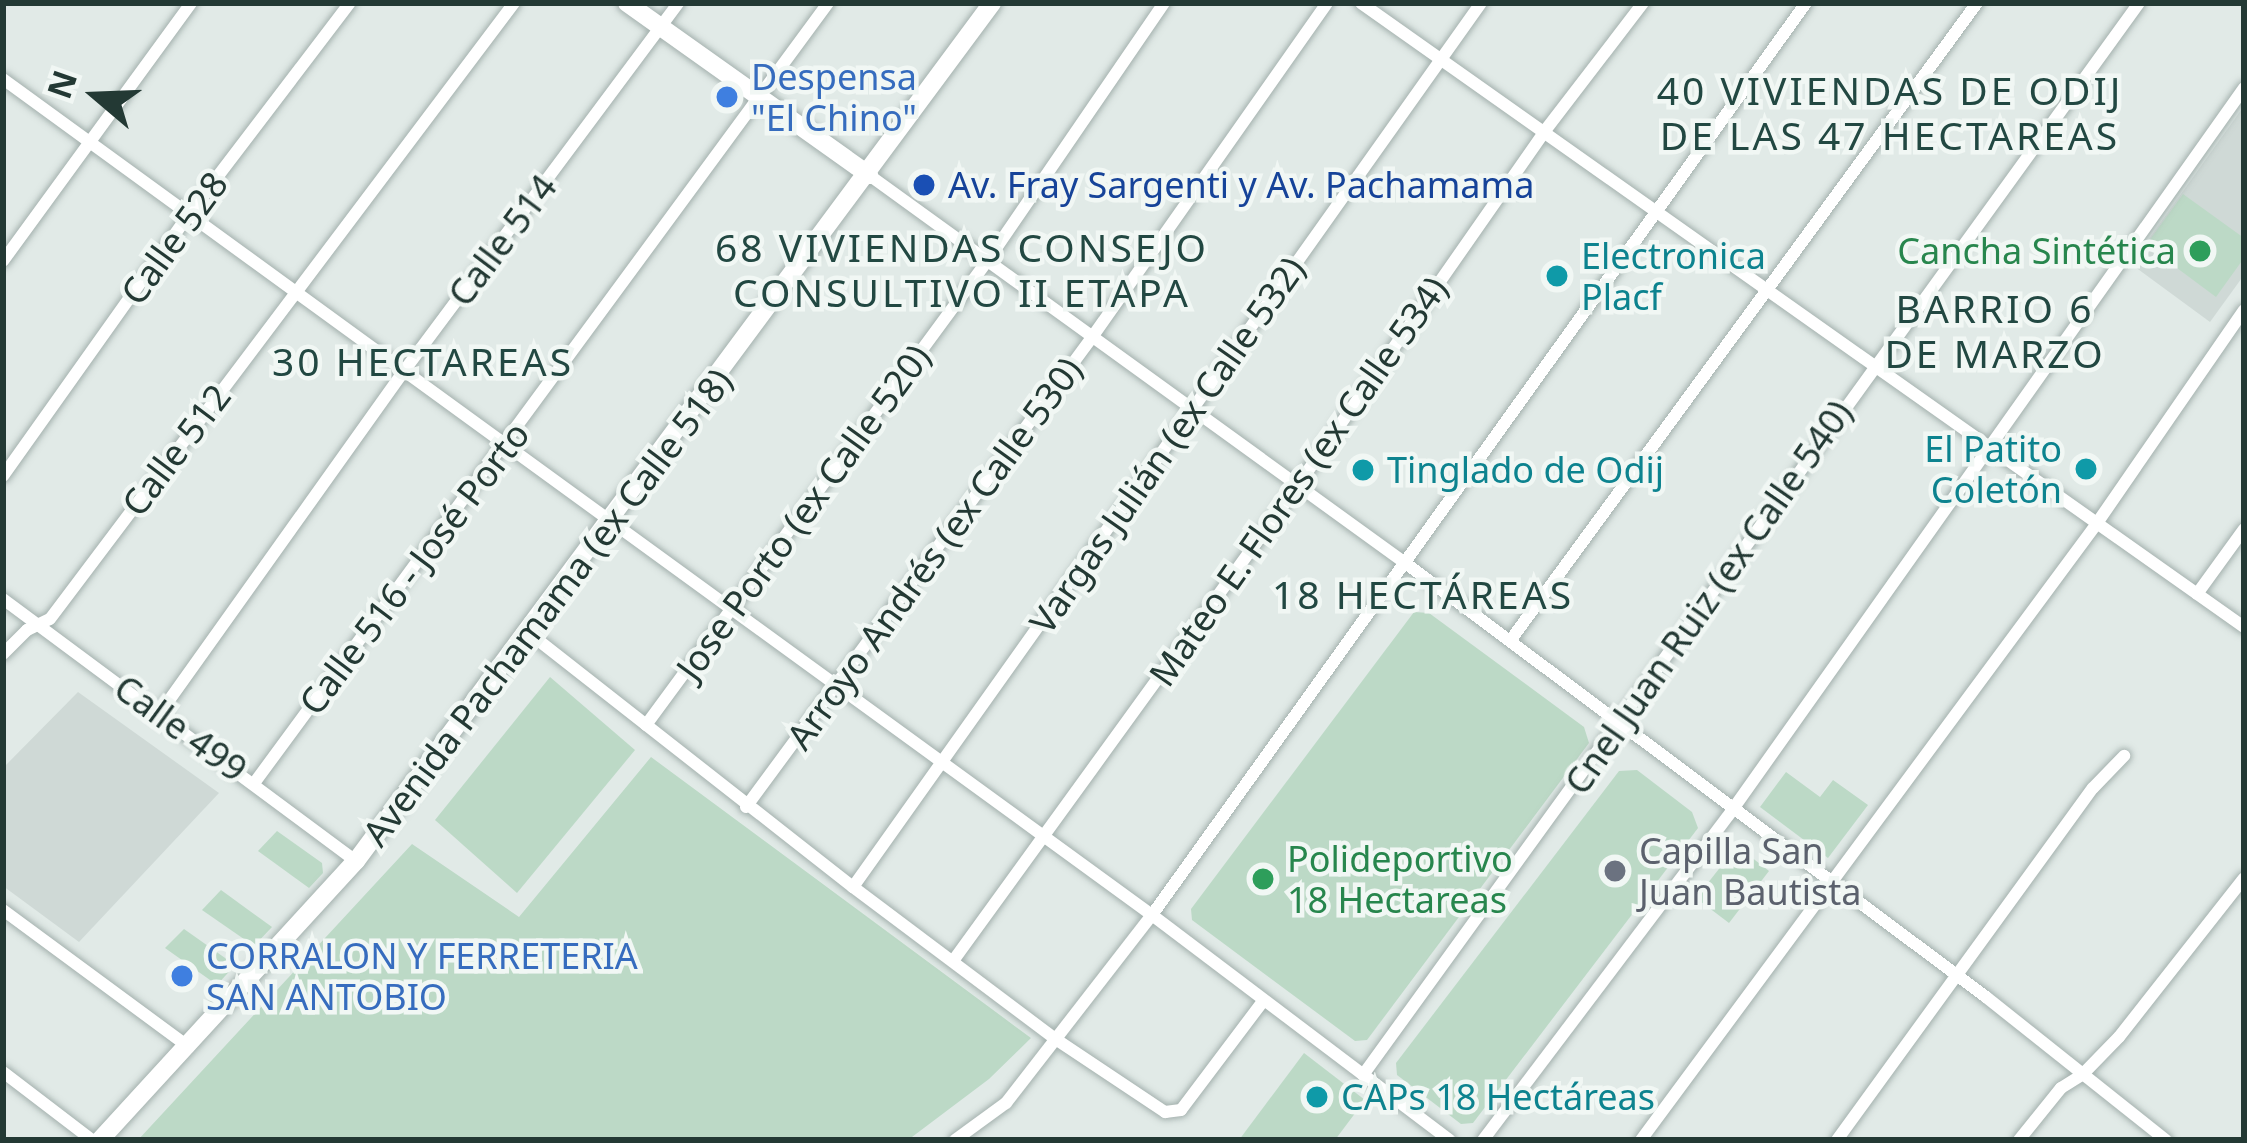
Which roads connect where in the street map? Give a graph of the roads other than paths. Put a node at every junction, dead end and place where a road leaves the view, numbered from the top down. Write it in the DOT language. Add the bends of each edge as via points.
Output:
graph roads {
  1 [pos="191,3"];
  2 [pos="350,3"];
  3 [pos="514,3"];
  4 [pos="627,3"];
  5 [pos="678,3"];
  6 [pos="828,3"];
  7 [pos="992,3"];
  8 [pos="1164,3"];
  9 [pos="1328,3"];
  10 [pos="1360,3"];
  11 [pos="1481,3"];
  12 [pos="1643,3"];
  13 [pos="1806,3"];
  14 [pos="1977,3"];
  15 [pos="2139,3"];
  16 [pos="661,27"];
  17 [pos="1439,57"];
  18 [pos="5,84"];
  19 [pos="2244,88"];
  20 [pos="761,100"];
  21 [pos="1544,132"];
  22 [pos="88,141"];
  23 [pos="869,175"];
  24 [pos="1655,211"];
  25 [pos="189,214"];
  26 [pos="988,260"];
  27 [pos="3,261"];
  28 [pos="1766,290"];
  29 [pos="294,292"];
  30 [pos="2244,310"];
  31 [pos="1093,336"];
  32 [pos="1872,367"];
  33 [pos="404,371"];
  34 [pos="1193,411"];
  35 [pos="506,444"];
  36 [pos="1989,452"];
  37 [pos="3,476"];
  38 [pos="1298,485"];
  39 [pos="613,520"];
  40 [pos="2095,526"];
  41 [pos="2244,529"];
  42 [pos="1408,565"];
  43 [pos="2197,594"];
  44 [pos="3,598"];
  45 [pos="732,608"];
  46 [pos="42,627"];
  47 [pos="2244,627"];
  48 [pos="530,633"];
  49 [pos="1510,641"];
  50 [pos="3,654"];
  51 [pos="838,685"];
  52 [pos="160,713"];
  53 [pos="646,725"];
  54 [pos="1618,725"];
  55 [pos="2124,756"];
  56 [pos="940,763"];
  57 [pos="255,782"];
  58 [pos="746,807"];
  59 [pos="1732,809"];
  60 [pos="1043,838"];
  61 [pos="356,861"];
  62 [pos="2244,878"];
  63 [pos="1831,884"];
  64 [pos="853,887"];
  65 [pos="3,910"];
  66 [pos="1152,915"];
  67 [pos="953,961"];
  68 [pos="1954,974"];
  69 [pos="1263,1000"];
  70 [pos="1058,1040"];
  71 [pos="188,1047"];
  72 [pos="3,1072"];
  73 [pos="1363,1075"];
  74 [pos="2082,1075"];
  75 [pos="96,1140"];
  76 [pos="956,1140"];
  77 [pos="1450,1140"];
  78 [pos="1483,1140"];
  79 [pos="1641,1140"];
  80 [pos="1837,1140"];
  81 [pos="2019,1140"];
  82 [pos="2166,1140"];
  1 -- 22 [label="street"];
  2 -- 25 [label="street, Calle 528"];
  3 -- 29 [label="street, Calle 512"];
  4 -- 16 [label="street"];
  5 -- 16 [label="street, Calle 514"];
  6 -- 20 [label="street, Calle 516 - José Porto"];
  7 -- 23 [label="street, Avenida Pachamama (ex Calle 518)"];
  8 -- 26 [label="street, Jose Porto (ex Calle 520)"];
  9 -- 31 [label="street, Arroyo Andrés (ex Calle 530)"];
  10 -- 17 [label="street"];
  11 -- 17 [label="street, Vargas Julián (ex Calle 532)"];
  12 -- 21 [label="street, Mateo E. Flores (ex Calle 534)"];
  13 -- 24 [label="street"];
  14 -- 28 [label="street"];
  15 -- 32 [label="street, Cnel Juan Ruiz (ex Calle 540)"];
  16 -- 20 [label="street"];
  16 -- 33 [label="street, Calle 514"];
  17 -- 21 [label="street"];
  17 -- 34 [label="street, Vargas Julián (ex Calle 532)"];
  18 -- 22 [label="street"];
  19 -- 36 [label="street"];
  20 -- 23 [label="street"];
  20 -- 35 [label="street, Calle 516 - José Porto"];
  21 -- 24 [label="street"];
  21 -- 38 [label="street, Mateo E. Flores (ex Calle 534)"];
  22 -- 25 [label="street"];
  22 -- 27 [label="street"];
  23 -- 26 [label="street"];
  23 -- 39 [label="street, Avenida Pachamama (ex Calle 518)"];
  24 -- 28 [label="street"];
  24 -- 42 [label="street"];
  25 -- 29 [label="street"];
  25 -- 37 [label="street, Calle 528"];
  26 -- 31 [label="street"];
  26 -- 45 [label="street, Jose Porto (ex Calle 520)"];
  28 -- 32 [label="street"];
  28 -- 49 [label="street"];
  29 -- 33 [label="street"];
  29 -- 46 [label="street, Calle 512"];
  30 -- 40 [label="street"];
  31 -- 34 [label="street"];
  31 -- 51 [label="street, Arroyo Andrés (ex Calle 530)"];
  32 -- 36 [label="street"];
  32 -- 54 [label="street, Cnel Juan Ruiz (ex Calle 540)"];
  33 -- 35 [label="street"];
  33 -- 52 [label="street, Calle 514"];
  34 -- 38 [label="street"];
  34 -- 56 [label="street, Vargas Julián (ex Calle 532)"];
  35 -- 39 [label="street"];
  35 -- 57 [label="street, Calle 516 - José Porto"];
  36 -- 40 [label="street"];
  36 -- 59 [label="street"];
  38 -- 42 [label="street"];
  38 -- 60 [label="street, Mateo E. Flores (ex Calle 534)"];
  39 -- 45 [label="street"];
  39 -- 48 [label="street, Avenida Pachamama (ex Calle 518)"];
  40 -- 43 [label="street"];
  40 -- 63 [label="street"];
  41 -- 43 [label="street"];
  42 -- 49 [label="street"];
  42 -- 66 [label="street"];
  43 -- 47 [label="street"];
  44 -- 46 [label="street, Calle 499"];
  45 -- 51 [label="street"];
  45 -- 53 [label="street, Jose Porto (ex Calle 520)"];
  46 -- 50 [label="street, Calle 512" via="26,630"];
  46 -- 52 [label="street, Calle 499"];
  48 -- 53 [label="street"];
  48 -- 61 [label="street, Avenida Pachamama (ex Calle 518)"];
  49 -- 54 [label="street"];
  51 -- 56 [label="street"];
  51 -- 58 [label="street, Arroyo Andrés (ex Calle 530)"];
  52 -- 57 [label="street, Calle 499"];
  53 -- 58 [label="street"];
  54 -- 59 [label="street"];
  54 -- 73 [label="street, Cnel Juan Ruiz (ex Calle 540)"];
  55 -- 68 [label="street"];
  56 -- 60 [label="street"];
  56 -- 64 [label="street, Vargas Julián (ex Calle 532)"];
  57 -- 61 [label="street, Calle 499"];
  58 -- 64 [label="street"];
  59 -- 63 [label="street"];
  59 -- 78 [label="street"];
  60 -- 66 [label="street"];
  60 -- 67 [label="street, Mateo E. Flores (ex Calle 534)"];
  61 -- 71 [label="street, Avenida Pachamama (ex Calle 518)"];
  62 -- 74 [label="street"];
  63 -- 68 [label="street"];
  63 -- 79 [label="street"];
  64 -- 67 [label="street"];
  65 -- 71 [label="street"];
  66 -- 69 [label="street"];
  66 -- 70 [label="street"];
  67 -- 70 [label="street"];
  68 -- 74 [label="street"];
  68 -- 80 [label="street"];
  69 -- 70 [label="street" via="1181,1110 1146,1102"];
  69 -- 73 [label="street"];
  70 -- 76 [label="street" via="1006,1103"];
  71 -- 75 [label="street, Avenida Pachamama (ex Calle 518)"];
  72 -- 75 [label="street"];
  73 -- 77 [label="street"];
  74 -- 81 [label="street" via="2061,1088"];
  74 -- 82 [label="street"];
}
